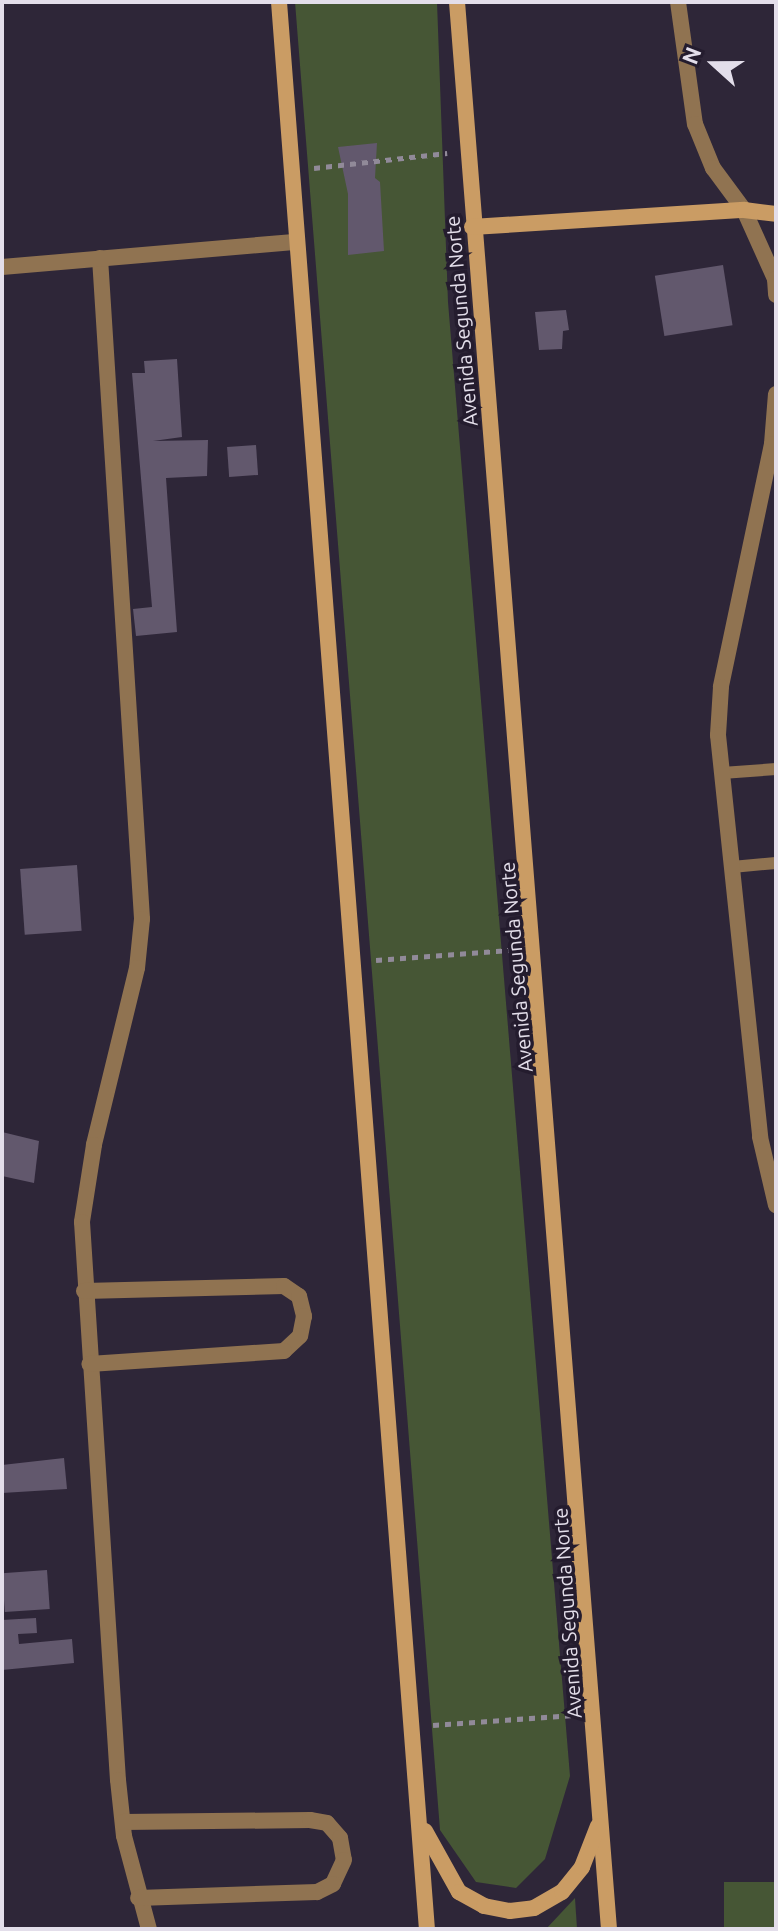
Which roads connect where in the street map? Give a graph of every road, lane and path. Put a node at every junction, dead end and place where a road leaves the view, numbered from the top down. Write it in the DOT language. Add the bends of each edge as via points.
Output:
graph roads {
  1 [pos="279,2"];
  2 [pos="457,2"];
  3 [pos="678,2"];
  4 [pos="469,150"];
  5 [pos="289,171"];
  6 [pos="744,210"];
  7 [pos="776,214"];
  8 [pos="472,227"];
  9 [pos="294,242"];
  10 [pos="100,258"];
  11 [pos="2,267"];
  12 [pos="776,295"];
  13 [pos="776,394"];
  14 [pos="776,769"];
  15 [pos="722,773"];
  16 [pos="776,863"];
  17 [pos="732,867"];
  18 [pos="535,948"];
  19 [pos="351,962"];
  20 [pos="776,1205"];
  21 [pos="84,1291"];
  22 [pos="89,1364"];
  23 [pos="596,1713"];
  24 [pos="412,1726"];
  25 [pos="419,1819"];
  26 [pos="601,1820"];
  27 [pos="123,1822"];
  28 [pos="138,1898"];
  29 [pos="149,1929"];
  30 [pos="427,1929"];
  31 [pos="609,1929"];
  1 -- 5 [label="main road"];
  2 -- 4 [label="main road, Avenida Segunda Norte"];
  3 -- 6 [label="street" via="695,124 713,168"];
  4 -- 5 [label="path"];
  4 -- 8 [label="main road, Avenida Segunda Norte"];
  5 -- 9 [label="main road"];
  6 -- 7 [label="main road"];
  6 -- 8 [label="main road"];
  6 -- 12 [label="street" via="775,279"];
  8 -- 18 [label="main road, Avenida Segunda Norte"];
  9 -- 10 [label="street"];
  9 -- 19 [label="main road"];
  10 -- 11 [label="street"];
  10 -- 21 [label="street" via="142,919 137,968 91,1160 82,1222"];
  13 -- 15 [label="street" via="772,444 721,687"];
  14 -- 15 [label="lane"];
  15 -- 17 [label="street"];
  16 -- 17 [label="lane"];
  17 -- 20 [label="street" via="760,1137"];
  18 -- 19 [label="path"];
  18 -- 23 [label="main road, Avenida Segunda Norte"];
  19 -- 24 [label="main road"];
  21 -- 22 [label="street"];
  21 -- 22 [label="street" via="284,1286 299,1296 304,1316 300,1336 284,1351"];
  22 -- 27 [label="street"];
  23 -- 24 [label="path"];
  23 -- 26 [label="main road, Avenida Segunda Norte"];
  24 -- 25 [label="main road"];
  25 -- 26 [label="main road" via="459,1892 484,1906 510,1911 534,1908 562,1892 582,1867"];
  25 -- 30 [label="main road"];
  26 -- 31 [label="main road, Avenida Segunda Norte"];
  27 -- 28 [label="street"];
  27 -- 28 [label="street" via="310,1820 327,1823 340,1838 344,1860 333,1884 317,1892"];
  28 -- 29 [label="street"];
}
